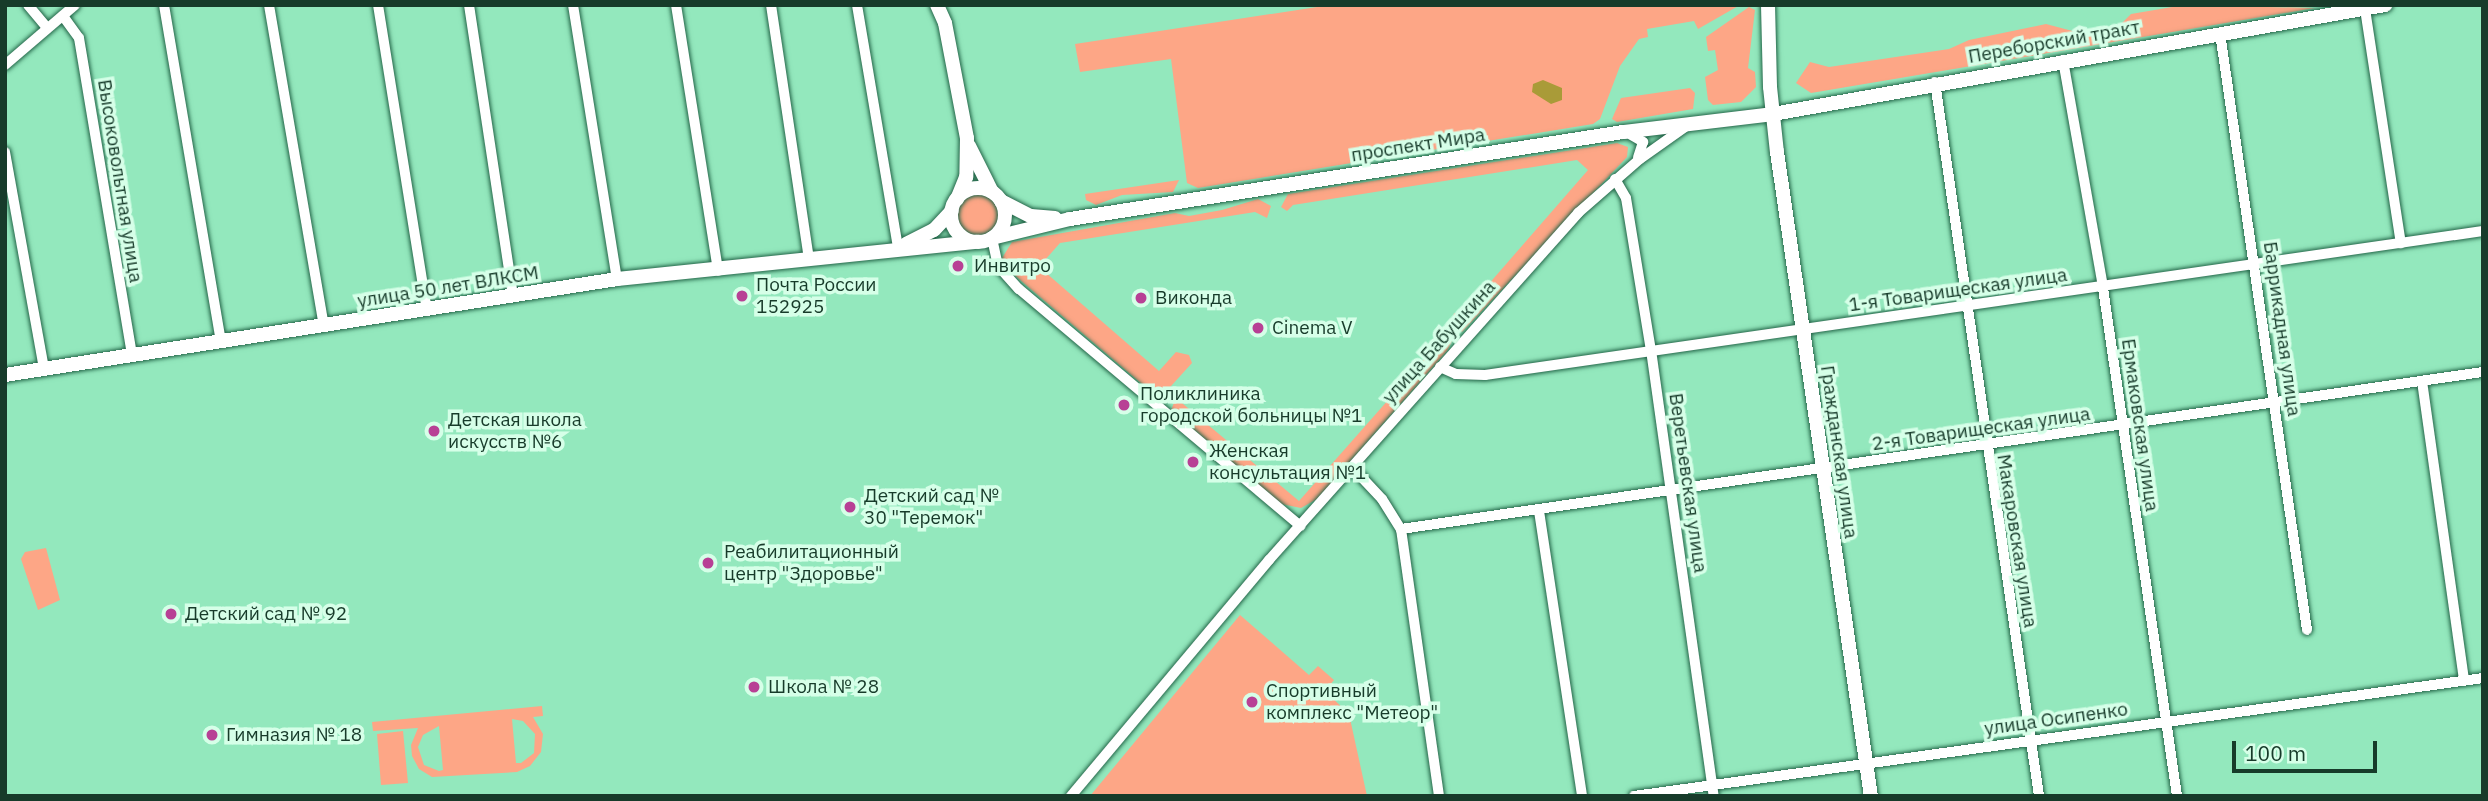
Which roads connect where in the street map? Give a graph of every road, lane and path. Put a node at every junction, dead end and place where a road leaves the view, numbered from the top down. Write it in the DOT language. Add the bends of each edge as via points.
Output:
graph roads {
  1 [pos="28,5"];
  2 [pos="75,5"];
  3 [pos="164,5"];
  4 [pos="269,5"];
  5 [pos="378,5"];
  6 [pos="469,5"];
  7 [pos="573,5"];
  8 [pos="676,5"];
  9 [pos="771,5"];
  10 [pos="857,5"];
  11 [pos="937,5"];
  12 [pos="1768,5"];
  13 [pos="2385,5"];
  14 [pos="2365,9"];
  15 [pos="63,16"];
  16 [pos="47,28"];
  17 [pos="2220,33"];
  18 [pos="2063,60"];
  19 [pos="5,65"];
  20 [pos="1934,82"];
  21 [pos="1773,114"];
  22 [pos="1689,125"];
  23 [pos="1623,132"];
  24 [pos="967,138"];
  25 [pos="5,152"];
  26 [pos="1629,167"];
  27 [pos="1615,179"];
  28 [pos="996,197"];
  29 [pos="954,205"];
  30 [pos="1070,219"];
  31 [pos="2483,231"];
  32 [pos="992,238"];
  33 [pos="977,242"];
  34 [pos="2401,243"];
  35 [pos="898,247"];
  36 [pos="808,259"];
  37 [pos="2256,264"];
  38 [pos="718,271"];
  39 [pos="617,279"];
  40 [pos="2103,288"];
  41 [pos="513,296"];
  42 [pos="1967,306"];
  43 [pos="427,310"];
  44 [pos="324,326"];
  45 [pos="1802,329"];
  46 [pos="221,342"];
  47 [pos="1651,350"];
  48 [pos="132,356"];
  49 [pos="1440,367"];
  50 [pos="44,369"];
  51 [pos="2483,372"];
  52 [pos="5,374"];
  53 [pos="2422,381"];
  54 [pos="2275,402"];
  55 [pos="2121,426"];
  56 [pos="1984,444"];
  57 [pos="1352,467"];
  58 [pos="1822,470"];
  59 [pos="1672,491"];
  60 [pos="1539,511"];
  61 [pos="1300,526"];
  62 [pos="1401,529"];
  63 [pos="2307,630"];
  64 [pos="2483,678"];
  65 [pos="2464,680"];
  66 [pos="2166,722"];
  67 [pos="2031,740"];
  68 [pos="1866,763"];
  69 [pos="1713,790"];
  70 [pos="1070,796"];
  71 [pos="1439,796"];
  72 [pos="1583,796"];
  73 [pos="1634,796"];
  74 [pos="1871,796"];
  75 [pos="2039,796"];
  76 [pos="2177,796"];
  1 -- 16 [label="street"];
  2 -- 15 [label="street"];
  3 -- 46 [label="street"];
  4 -- 44 [label="street"];
  5 -- 43 [label="street"];
  6 -- 41 [label="street"];
  7 -- 39 [label="street"];
  8 -- 38 [label="street"];
  9 -- 36 [label="street"];
  10 -- 35 [label="street"];
  11 -- 24 [label="main road" via="945,23"];
  12 -- 21 [label="main road, Гражданская улица"];
  13 -- 14 [label="main road, Переборский тракт"];
  14 -- 17 [label="main road, Переборский тракт"];
  14 -- 34 [label="street"];
  15 -- 16 [label="street"];
  15 -- 48 [label="street, Высоковольтная улица" via="79,38"];
  16 -- 19 [label="street"];
  17 -- 18 [label="main road, Переборский тракт"];
  17 -- 37 [label="street, Баррикадная улица"];
  18 -- 20 [label="main road, Переборский тракт"];
  18 -- 40 [label="street, Ермаковская улица"];
  20 -- 21 [label="main road, Переборский тракт"];
  20 -- 42 [label="street, Макаровская улица"];
  21 -- 22 [label="main road, проспект Мира"];
  21 -- 45 [label="main road, Гражданская улица"];
  22 -- 23 [label="main road, проспект Мира"];
  22 -- 26 [label="street, улица Бабушкина"];
  23 -- 26 [label="street" via="1636,134 1643,142"];
  23 -- 30 [label="main road, проспект Мира"];
  24 -- 28 [label="main road"];
  24 -- 29 [label="main road" via="965,177"];
  25 -- 50 [label="street"];
  26 -- 27 [label="street, улица Бабушкина"];
  27 -- 47 [label="street, Веретьевская улица" via="1626,198"];
  27 -- 49 [label="street, улица Бабушкина" via="1578,213"];
  28 -- 29 [label="main road, улица 50 лет ВЛКСМ" via="973,189"];
  28 -- 30 [label="main road, проспект Мира" via="1031,216"];
  28 -- 32 [label="main road" via="1004,220"];
  29 -- 33 [label="main road" via="955,230"];
  29 -- 35 [label="main road, улица 50 лет ВЛКСМ" via="934,230"];
  30 -- 32 [label="main road, проспект Мира"];
  31 -- 34 [label="street, 1-я Товарищеская улица"];
  32 -- 33 [label="main road, улица 50 лет ВЛКСМ"];
  32 -- 61 [label="street" via="998,266 1019,289"];
  33 -- 35 [label="main road, улица 50 лет ВЛКСМ"];
  34 -- 37 [label="street, 1-я Товарищеская улица"];
  35 -- 36 [label="main road, улица 50 лет ВЛКСМ"];
  36 -- 38 [label="main road, улица 50 лет ВЛКСМ"];
  37 -- 40 [label="street, 1-я Товарищеская улица"];
  37 -- 54 [label="street, Баррикадная улица"];
  38 -- 39 [label="main road, улица 50 лет ВЛКСМ"];
  39 -- 41 [label="main road, улица 50 лет ВЛКСМ"];
  40 -- 42 [label="street, 1-я Товарищеская улица"];
  40 -- 55 [label="street, Ермаковская улица"];
  41 -- 43 [label="main road, улица 50 лет ВЛКСМ"];
  42 -- 45 [label="street, 1-я Товарищеская улица"];
  42 -- 56 [label="street, Макаровская улица"];
  43 -- 44 [label="main road, улица 50 лет ВЛКСМ"];
  44 -- 46 [label="main road, улица 50 лет ВЛКСМ"];
  45 -- 47 [label="street, 1-я Товарищеская улица"];
  45 -- 58 [label="main road, Гражданская улица"];
  46 -- 48 [label="main road, улица 50 лет ВЛКСМ"];
  47 -- 49 [label="street, 1-я Товарищеская улица" via="1485,375 1456,374"];
  47 -- 59 [label="street, Веретьевская улица"];
  48 -- 50 [label="main road, улица 50 лет ВЛКСМ"];
  49 -- 57 [label="street, улица Бабушкина"];
  50 -- 52 [label="main road, улица 50 лет ВЛКСМ"];
  51 -- 53 [label="street, 2-я Товарищеская улица"];
  53 -- 54 [label="street, 2-я Товарищеская улица"];
  53 -- 65 [label="street"];
  54 -- 55 [label="street, 2-я Товарищеская улица"];
  54 -- 63 [label="street, Баррикадная улица"];
  55 -- 56 [label="street, 2-я Товарищеская улица"];
  55 -- 66 [label="street, Ермаковская улица"];
  56 -- 58 [label="street, 2-я Товарищеская улица"];
  56 -- 67 [label="street, Макаровская улица"];
  57 -- 61 [label="street, улица Бабушкина"];
  57 -- 62 [label="street" via="1382,499"];
  58 -- 59 [label="street, 2-я Товарищеская улица"];
  58 -- 68 [label="main road, Гражданская улица"];
  59 -- 60 [label="street, 2-я Товарищеская улица"];
  59 -- 69 [label="street, Веретьевская улица"];
  60 -- 62 [label="street, 2-я Товарищеская улица"];
  60 -- 72 [label="street"];
  61 -- 70 [label="street, улица Бабушкина"];
  62 -- 71 [label="street"];
  64 -- 65 [label="street, улица Осипенко"];
  65 -- 66 [label="street, улица Осипенко"];
  66 -- 67 [label="street, улица Осипенко"];
  66 -- 76 [label="street, Ермаковская улица"];
  67 -- 68 [label="street, улица Осипенко"];
  67 -- 75 [label="street, Макаровская улица"];
  68 -- 69 [label="street, улица Осипенко"];
  68 -- 74 [label="main road, Гражданская улица"];
  69 -- 73 [label="street, улица Осипенко"];
}
